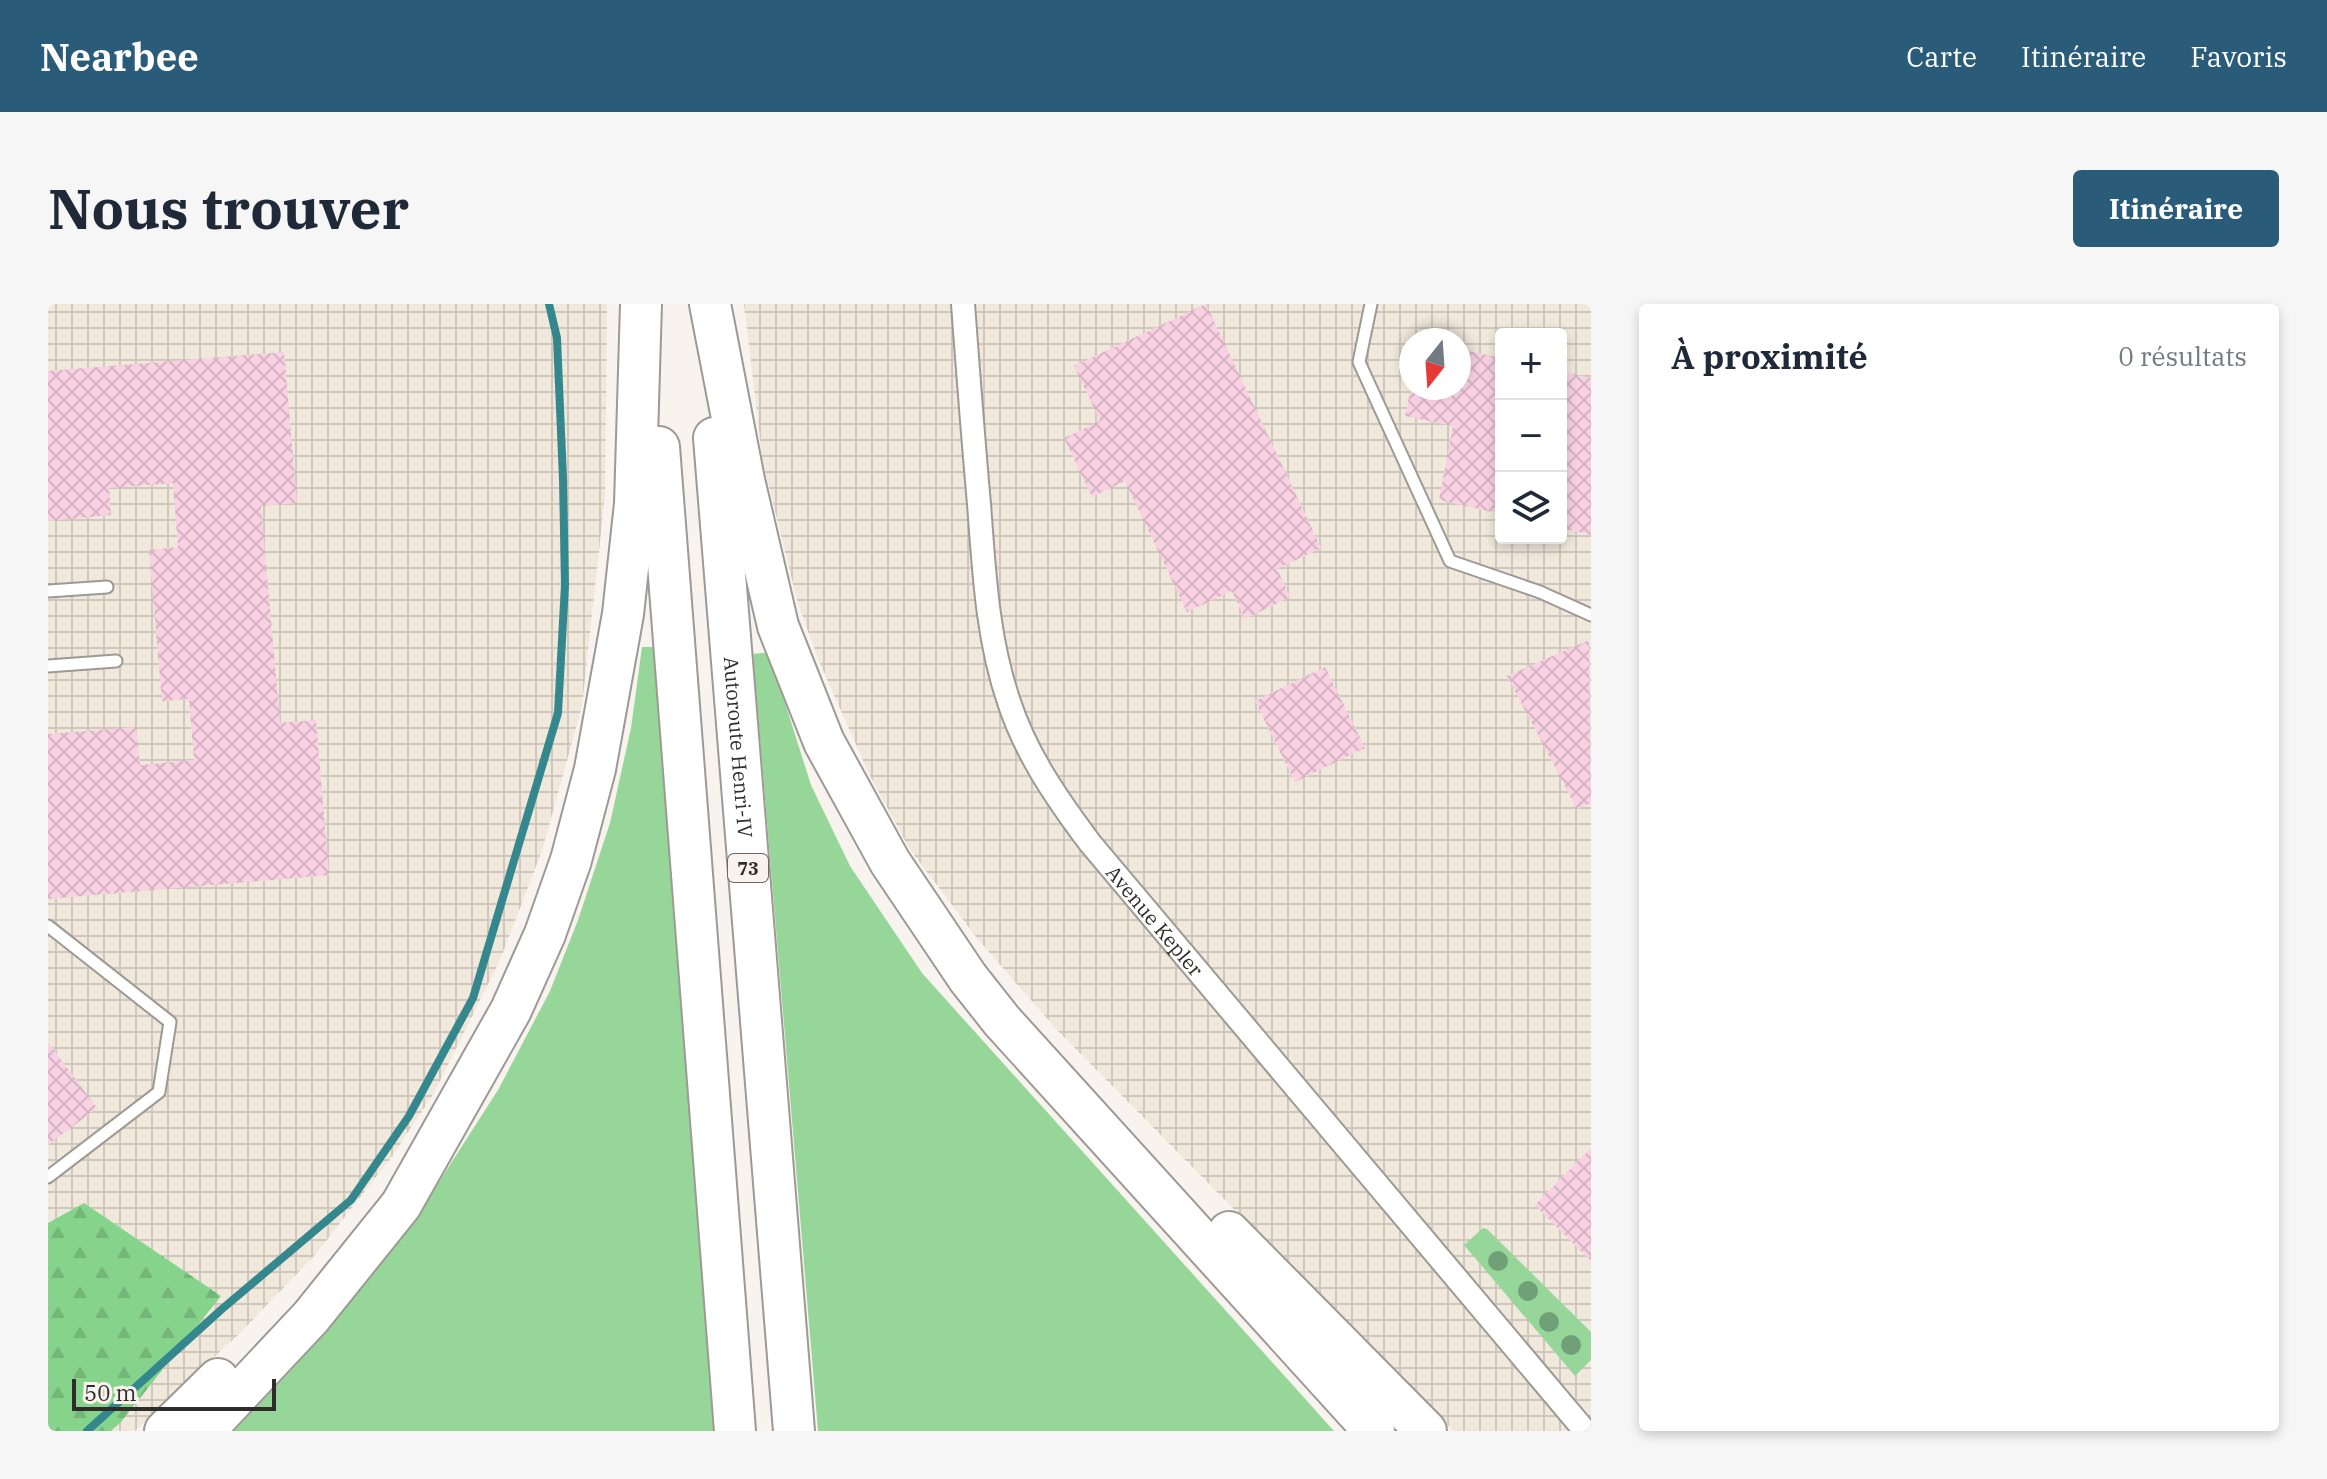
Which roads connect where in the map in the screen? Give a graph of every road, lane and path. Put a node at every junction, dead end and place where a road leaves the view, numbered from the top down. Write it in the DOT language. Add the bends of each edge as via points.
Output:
graph roads {
  1 [pos="644,304"];
  2 [pos="707,304"];
  3 [pos="963,304"];
  4 [pos="1371,304"];
  5 [pos="107,587"];
  6 [pos="48,591"];
  7 [pos="1591,615"];
  8 [pos="116,661"];
  9 [pos="48,666"];
  10 [pos="48,926"];
  11 [pos="1002,1021"];
  12 [pos="457,1105"];
  13 [pos="48,1177"];
  14 [pos="165,1431"];
  15 [pos="204,1431"];
  16 [pos="735,1431"];
  17 [pos="794,1431"];
  18 [pos="1374,1431"];
  19 [pos="1426,1431"];
  20 [pos="1585,1431"];
  1 -- 12 [label="highway" via="635,504 623,614 595,769 545,934 511,1010"];
  1 -- 16 [label="highway"];
  2 -- 11 [label="highway" via="778,626 819,729 890,862"];
  2 -- 17 [label="highway, Autoroute Henri-IV / 73"];
  3 -- 20 [label="street, Avenue Kepler" via="992,638 1009,703 1038,767 1090,843"];
  4 -- 7 [label="lane" via="1359,362 1450,561"];
  5 -- 6 [label="lane"];
  8 -- 9 [label="lane"];
  10 -- 13 [label="lane" via="170,1022 159,1092"];
  11 -- 18 [label="highway"];
  11 -- 19 [label="highway" via="1131,1134"];
  12 -- 14 [label="highway" via="297,1303"];
  12 -- 15 [label="highway" via="401,1205 372,1244"];
}
